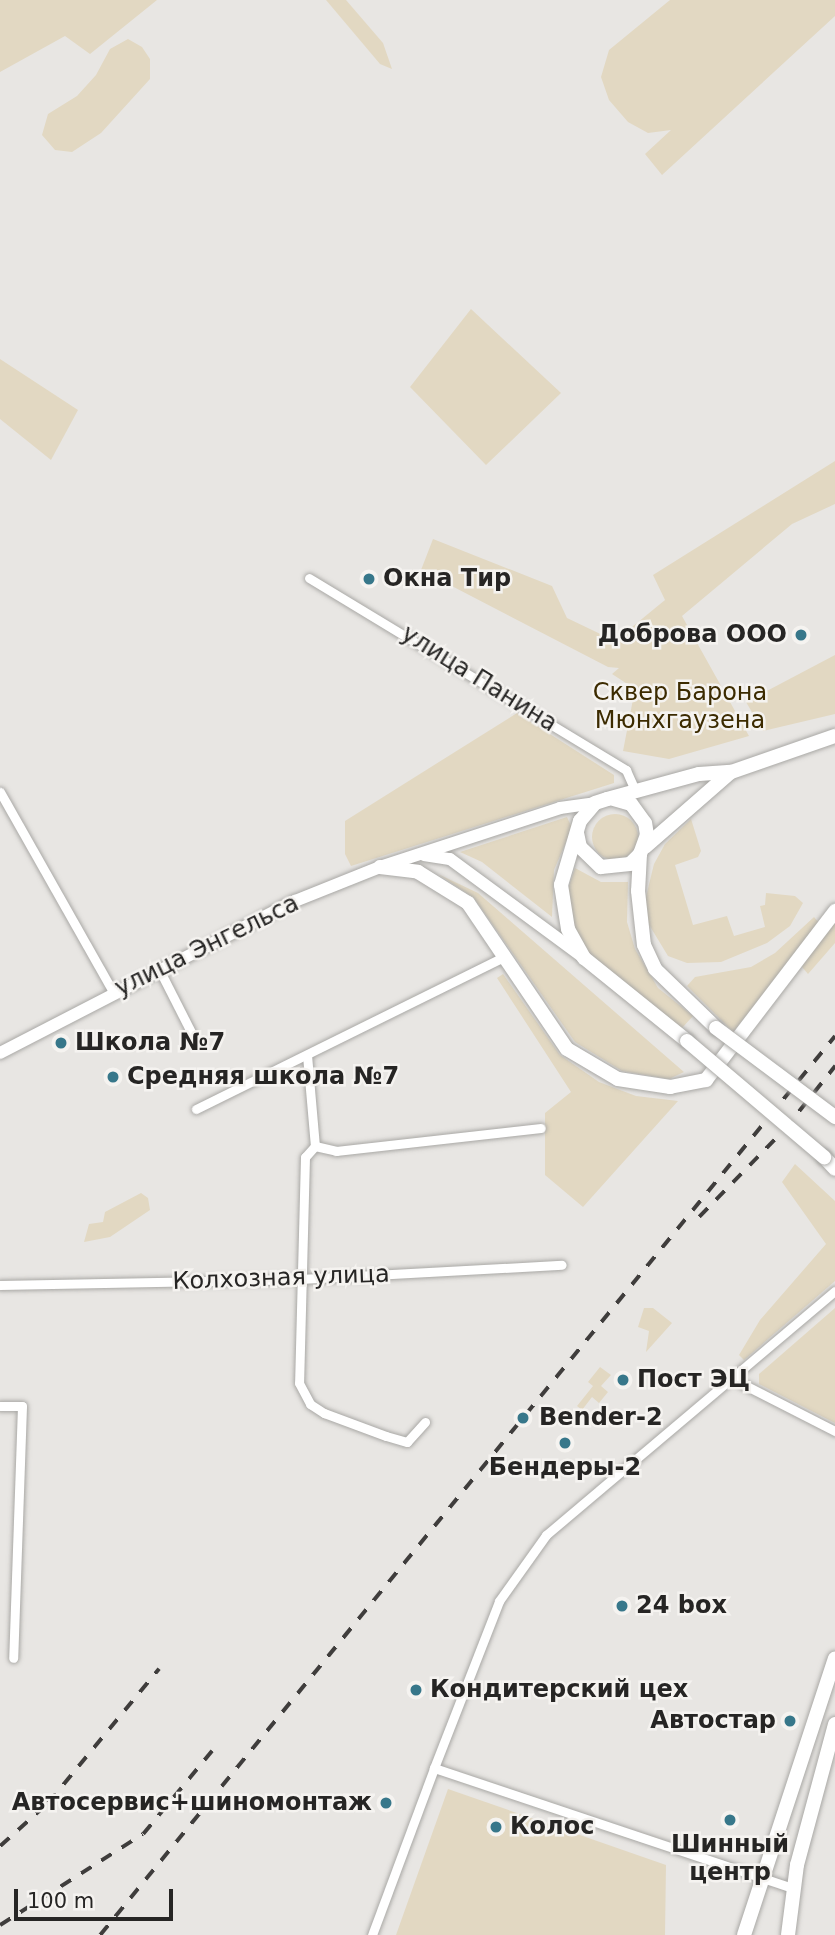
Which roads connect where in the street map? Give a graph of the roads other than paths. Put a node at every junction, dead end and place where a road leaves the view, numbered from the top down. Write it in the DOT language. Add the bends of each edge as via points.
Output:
graph roads {
  1 [pos="309,578"];
  2 [pos="835,736"];
  3 [pos="731,772"];
  4 [pos="0,792"];
  5 [pos="636,792"];
  6 [pos="601,801"];
  7 [pos="577,833"];
  8 [pos="643,851"];
  9 [pos="420,855"];
  10 [pos="380,867"];
  11 [pos="835,911"];
  12 [pos="505,956"];
  13 [pos="584,958"];
  14 [pos="159,969"];
  15 [pos="113,992"];
  16 [pos="191,1032"];
  17 [pos="0,1053"];
  18 [pos="307,1055"];
  19 [pos="196,1108"];
  20 [pos="835,1117"];
  21 [pos="541,1128"];
  22 [pos="315,1146"];
  23 [pos="835,1168"];
  24 [pos="562,1265"];
  25 [pos="300,1279"];
  26 [pos="0,1284"];
  27 [pos="835,1292"];
  28 [pos="731,1378"];
  29 [pos="0,1406"];
  30 [pos="425,1422"];
  31 [pos="835,1432"];
  32 [pos="13,1658"];
  33 [pos="835,1659"];
  34 [pos="835,1724"];
  35 [pos="434,1768"];
  36 [pos="765,1876"];
  37 [pos="793,1888"];
  38 [pos="372,1935"];
  39 [pos="744,1935"];
  40 [pos="788,1935"];
  1 -- 5 [label="street, улица Панина" via="626,770"];
  2 -- 3 [label="main road"];
  3 -- 5 [label="main road" via="699,774"];
  3 -- 8 [label="main road"];
  4 -- 15 [label="street"];
  5 -- 6 [label="main road"];
  6 -- 7 [label="main road" via="580,821"];
  6 -- 8 [label="main road" via="631,804 640,812 647,835"];
  6 -- 9 [label="street, улица Энгельса" via="560,808"];
  7 -- 8 [label="main road" via="584,853 601,867 630,864"];
  7 -- 13 [label="main road" via="564,865 561,903 568,929"];
  8 -- 20 [label="main road, bridge" via="638,891 644,945 655,969 716,1028"];
  9 -- 10 [label="street, улица Энгельса"];
  9 -- 13 [label="street" via="450,859"];
  10 -- 12 [label="main road" via="418,873 447,886 468,903"];
  10 -- 14 [label="street, улица Энгельса" via="295,901"];
  11 -- 12 [label="main road" via="706,1080 670,1087 618,1079 567,1049"];
  12 -- 18 [label="street"];
  13 -- 23 [label="main road, bridge"];
  14 -- 15 [label="street, улица Энгельса"];
  14 -- 16 [label="street"];
  15 -- 17 [label="street, улица Энгельса"];
  18 -- 19 [label="street"];
  18 -- 22 [label="street"];
  21 -- 22 [label="street" via="336,1151"];
  22 -- 25 [label="street" via="305,1157"];
  24 -- 25 [label="street, Колхозная улица"];
  25 -- 26 [label="street, Колхозная улица"];
  25 -- 30 [label="street" via="299,1383 310,1404 407,1442"];
  27 -- 28 [label="street"];
  28 -- 31 [label="street"];
  28 -- 35 [label="street" via="566,1515 526,1561 499,1601"];
  29 -- 32 [label="street" via="22,1406"];
  33 -- 36 [label="main road"];
  34 -- 37 [label="main road" via="819,1770"];
  35 -- 36 [label="street"];
  35 -- 38 [label="street"];
  36 -- 37 [label="street"];
  36 -- 39 [label="main road"];
  37 -- 40 [label="main road"];
}
